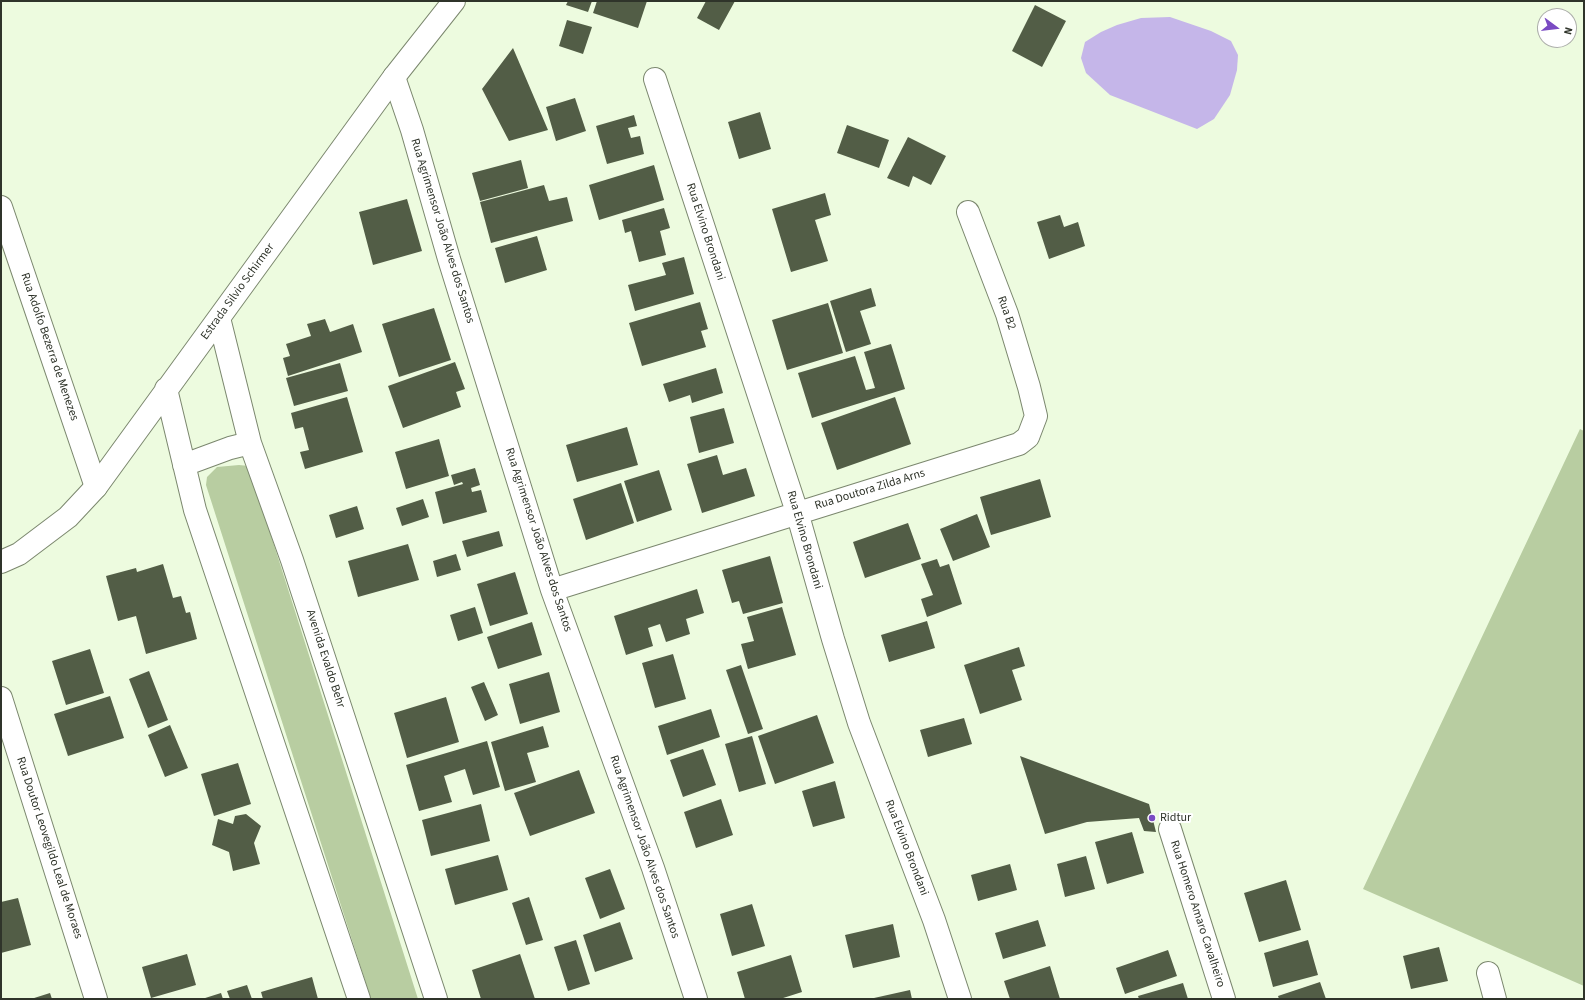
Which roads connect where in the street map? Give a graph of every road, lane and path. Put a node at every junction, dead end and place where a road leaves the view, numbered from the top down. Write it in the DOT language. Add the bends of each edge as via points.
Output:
graph roads {
  1 [pos="454,1"];
  2 [pos="394,77"];
  3 [pos="655,80"];
  4 [pos="1,207"];
  5 [pos="968,212"];
  6 [pos="219,318"];
  7 [pos="166,389"];
  8 [pos="1036,416"];
  9 [pos="250,443"];
  10 [pos="184,465"];
  11 [pos="96,487"];
  12 [pos="797,512"];
  13 [pos="1,562"];
  14 [pos="552,590"];
  15 [pos="1,698"];
  16 [pos="1170,829"];
  17 [pos="1488,973"];
  18 [pos="96,999"];
  19 [pos="359,999"];
  20 [pos="436,999"];
  21 [pos="696,999"];
  22 [pos="960,999"];
  23 [pos="1224,999"];
  24 [pos="1496,999"];
  1 -- 2 [label="street, Estrada Silvio Schirmer"];
  2 -- 6 [label="street, Estrada Silvio Schirmer"];
  2 -- 14 [label="street, Rua Agrimensor João Alves dos Santos"];
  3 -- 12 [label="street, Rua Elvino Brondani"];
  4 -- 11 [label="street, Rua Adolfo Bezerra de Menezes"];
  5 -- 8 [label="street, Rua B2" via="1007,314"];
  6 -- 7 [label="street, Estrada Silvio Schirmer"];
  6 -- 9 [label="street, Avenida Evaldo Behr"];
  7 -- 10 [label="street"];
  7 -- 11 [label="street, Estrada Silvio Schirmer"];
  8 -- 12 [label="street, Rua Doutora Zilda Arns" via="1028,436 1019,444"];
  9 -- 10 [label="street"];
  9 -- 20 [label="street, Avenida Evaldo Behr" via="292,560"];
  10 -- 19 [label="street" via="194,510"];
  11 -- 13 [label="street, Estrada Silvio Schirmer" via="68,517 18,554"];
  12 -- 14 [label="street, Rua Doutora Zilda Arns"];
  12 -- 22 [label="street, Rua Elvino Brondani" via="859,723 934,920"];
  14 -- 21 [label="street, Rua Agrimensor João Alves dos Santos" via="653,868"];
  15 -- 18 [label="street, Rua Doutor Leovegildo Leal de Moraes"];
  16 -- 23 [label="street, Rua Homero Amaro Cavalheiro"];
  17 -- 24 [label="street"];
}
